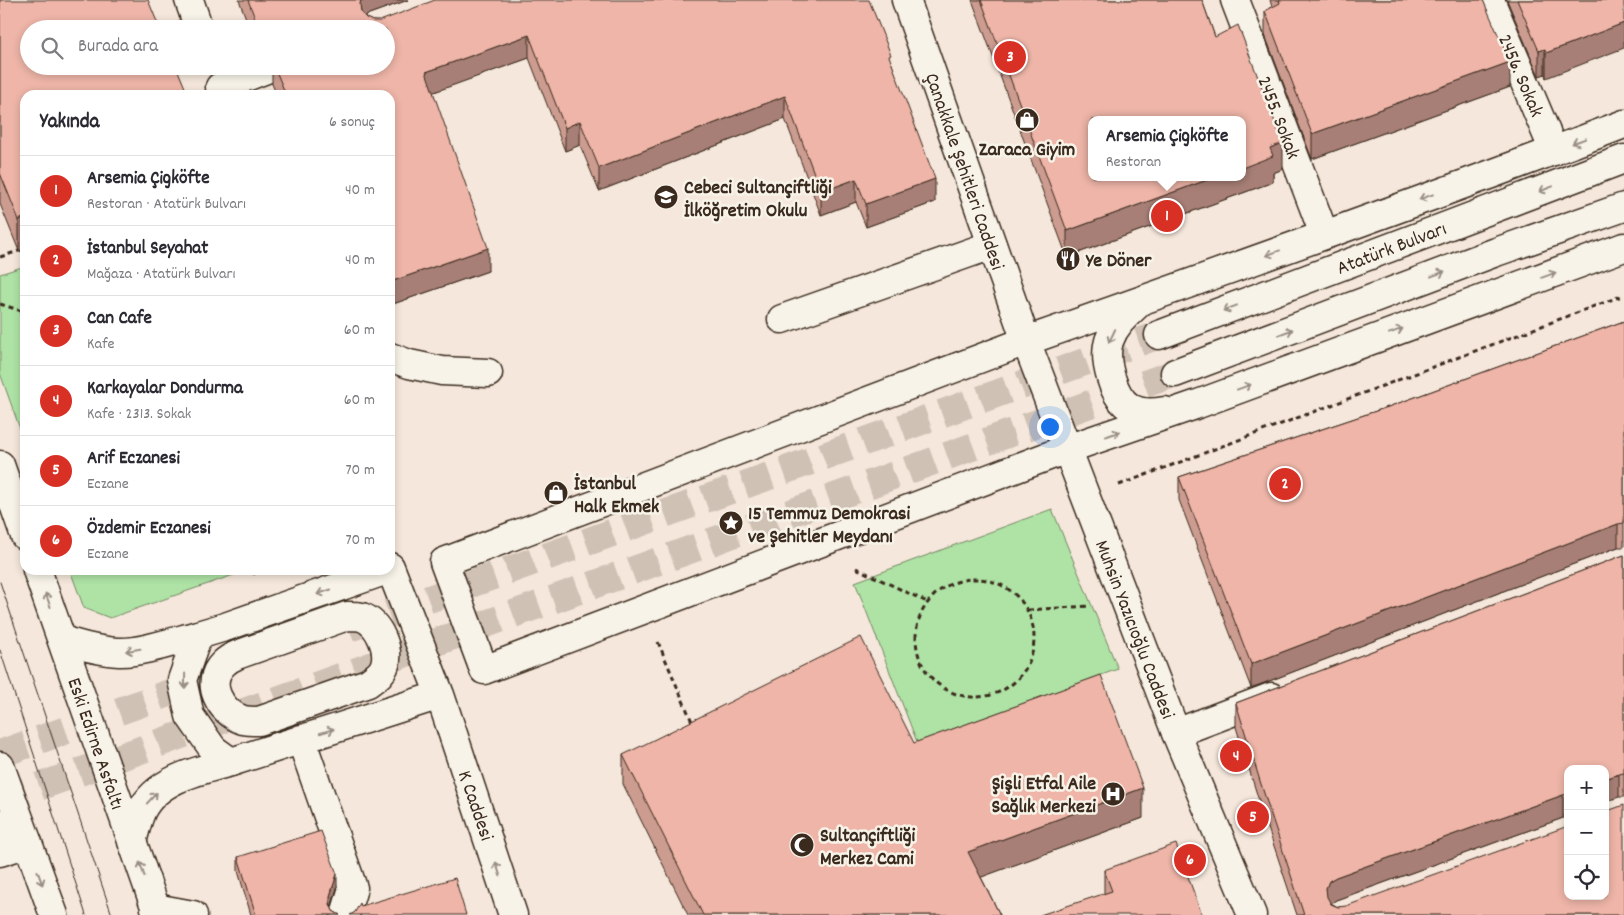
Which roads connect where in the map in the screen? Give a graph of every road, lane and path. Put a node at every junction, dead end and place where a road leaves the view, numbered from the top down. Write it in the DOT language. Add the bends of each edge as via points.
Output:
graph roads {
  1 [pos="189,0"];
  2 [pos="906,0"];
  3 [pos="1235,0"];
  4 [pos="1490,0"];
  5 [pos="196,20"];
  6 [pos="244,75"];
  7 [pos="218,83"];
  8 [pos="1624,124"];
  9 [pos="1554,151"];
  10 [pos="1624,159"];
  11 [pos="1624,206"];
  12 [pos="1324,234"];
  13 [pos="992,245"];
  14 [pos="1624,248"];
  15 [pos="20,251"];
  16 [pos="0,257"];
  17 [pos="1624,295"];
  18 [pos="1143,300"];
  19 [pos="0,304"];
  20 [pos="20,310"];
  21 [pos="782,319"];
  22 [pos="1159,335"];
  23 [pos="1026,341"];
  24 [pos="395,359"];
  25 [pos="488,374"];
  26 [pos="1174,374"];
  27 [pos="1198,404"];
  28 [pos="1067,449"];
  29 [pos="0,465"];
  30 [pos="1114,486"];
  31 [pos="20,522"];
  32 [pos="812,546"];
  33 [pos="39,575"];
  34 [pos="372,575"];
  35 [pos="391,575"];
  36 [pos="927,602"];
  37 [pos="1126,603"];
  38 [pos="645,609"];
  39 [pos="1028,610"];
  40 [pos="198,635"];
  41 [pos="62,640"];
  42 [pos="276,641"];
  43 [pos="1297,686"];
  44 [pos="440,696"];
  45 [pos="694,728"];
  46 [pos="1176,733"];
  47 [pos="301,739"];
  48 [pos="231,762"];
  49 [pos="0,766"];
  50 [pos="0,824"];
  51 [pos="132,842"];
  52 [pos="28,843"];
  53 [pos="0,852"];
  54 [pos="157,911"];
  55 [pos="54,915"];
  56 [pos="193,915"];
  57 [pos="345,915"];
  58 [pos="513,915"];
  59 [pos="1252,915"];
  1 -- 5 [label="main road"];
  2 -- 13 [label="main road, Çanakkale Şehitleri Caddesi"];
  3 -- 12 [label="main road, 2455. Sokak"];
  4 -- 9 [label="main road, 2456. Sokak"];
  6 -- 7 [label="main road"];
  8 -- 9 [label="main road, one-way"];
  9 -- 12 [label="main road, one-way"];
  10 -- 22 [label="main road, Atatürk Bulvarı, one-way"];
  26 -- 11 [label="main road, Atatürk Bulvarı, one-way"];
  12 -- 18 [label="main road, one-way"];
  13 -- 21 [label="main road"];
  13 -- 23 [label="main road, Çanakkale Şehitleri Caddesi"];
  27 -- 14 [label="main road, one-way"];
  15 -- 16 [label="path"];
  17 -- 30 [label="path"];
  18 -- 23 [label="main road"];
  18 -- 27 [label="main road, one-way" via="1122,318 1109,342 1108,364 1120,398 1131,409 1150,414"];
  19 -- 20 [label="path"];
  23 -- 28 [label="main road, Muhsin Yazıcıoğlu Caddesi"];
  23 -- 38 [label="main road" via="444,562 484,670"];
  24 -- 25 [label="main road" via="442,371"];
  28 -- 27 [label="main road, one-way"];
  28 -- 32 [label="main road"];
  28 -- 37 [label="main road, Muhsin Yazıcıoğlu Caddesi"];
  29 -- 31 [label="main road"];
  32 -- 36 [label="path"];
  32 -- 38 [label="main road"];
  41 -- 33 [label="main road, Eski Edirne Asfaltı, one-way"];
  34 -- 40 [label="main road, one-way"];
  35 -- 44 [label="main road, K Caddesi"];
  36 -- 39 [label="path" via="960,580 980,579 999,584 1016,594"];
  36 -- 39 [label="path" via="918,620 916,640 920,660 944,689 962,696 982,697 1000,691 1016,681 1028,666 1034,647 1034,629"];
  37 -- 39 [label="path"];
  37 -- 46 [label="main road, Muhsin Yazıcıoğlu Caddesi"];
  38 -- 45 [label="path"];
  40 -- 41 [label="main road, one-way" via="120,652 90,649"];
  40 -- 48 [label="main road, one-way" via="182,680 190,716 213,749"];
  41 -- 51 [label="main road, Eski Edirne Asfaltı"];
  42 -- 42 [label="main road" via="237,655 224,663 215,675 218,700 244,720 259,721 368,683 380,675 385,665 383,641 376,627 364,618 347,616"];
  43 -- 46 [label="main road"];
  47 -- 44 [label="main road, one-way"];
  58 -- 44 [label="main road, K Caddesi, one-way"];
  46 -- 59 [label="main road, Muhsin Yazıcıoğlu Caddesi"];
  47 -- 48 [label="main road"];
  47 -- 57 [label="main road" via="352,888"];
  51 -- 48 [label="main road, one-way" via="142,811 152,796 189,773"];
  49 -- 52 [label="main road"];
  50 -- 52 [label="main road"];
  54 -- 51 [label="main road, Eski Edirne Asfaltı, one-way"];
  52 -- 53 [label="main road"];
  52 -- 55 [label="main road, one-way"];
  54 -- 56 [label="main road"];
}
